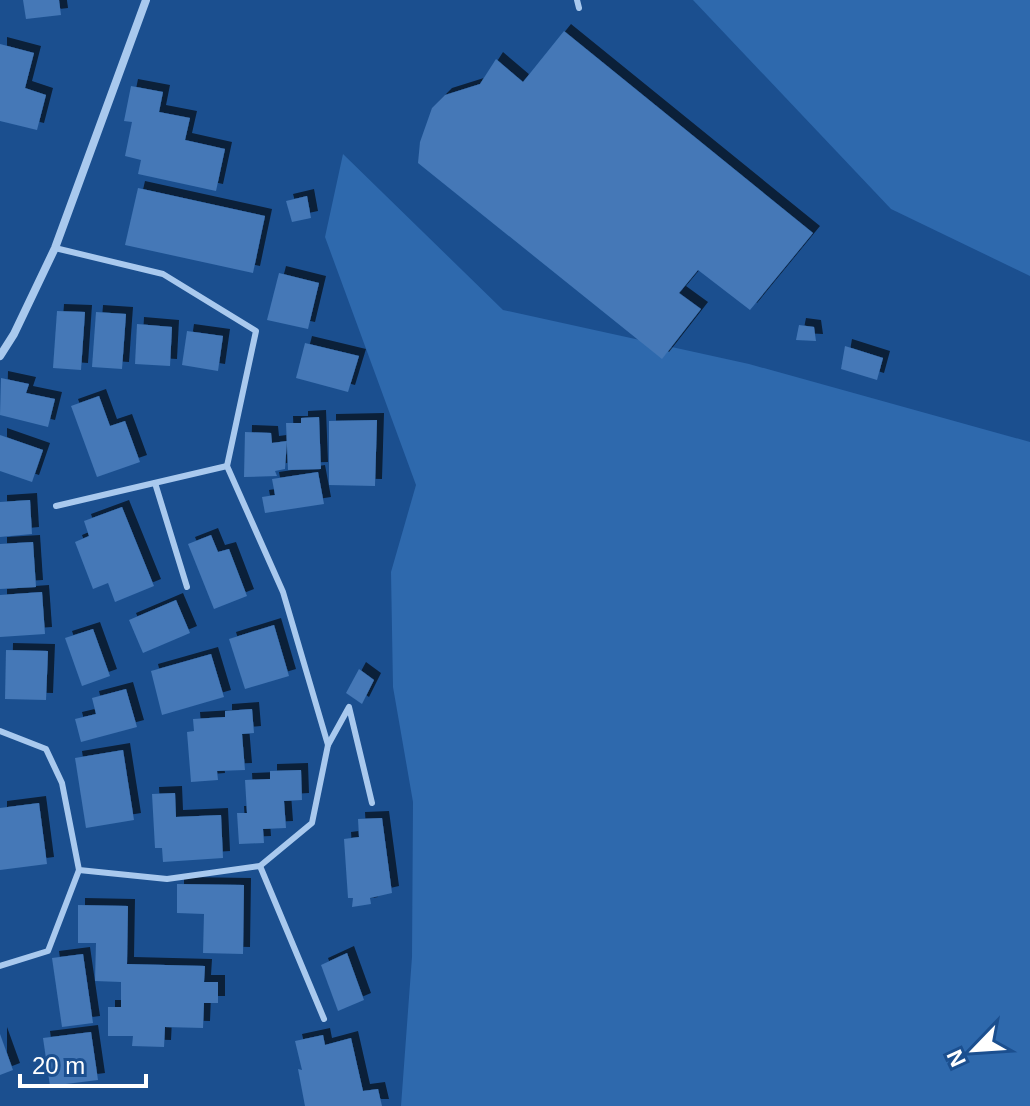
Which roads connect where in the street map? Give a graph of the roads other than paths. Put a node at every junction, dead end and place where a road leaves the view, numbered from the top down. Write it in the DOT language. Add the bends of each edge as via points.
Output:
graph roads {
  1 [pos="146,0"];
  2 [pos="55,248"];
  3 [pos="0,356"];
  4 [pos="227,466"];
  5 [pos="155,483"];
  6 [pos="56,506"];
  7 [pos="187,587"];
  8 [pos="0,731"];
  9 [pos="328,745"];
  10 [pos="372,803"];
  11 [pos="260,866"];
  12 [pos="79,870"];
  13 [pos="0,966"];
  14 [pos="324,1019"];
  1 -- 2 [label="street"];
  2 -- 3 [label="street"];
  2 -- 4 [label="lane" via="163,274 256,331"];
  4 -- 5 [label="lane"];
  4 -- 9 [label="lane" via="283,592"];
  5 -- 6 [label="lane"];
  5 -- 7 [label="lane"];
  8 -- 12 [label="lane" via="46,749 62,783"];
  9 -- 10 [label="lane" via="349,707"];
  9 -- 11 [label="lane" via="312,823"];
  11 -- 12 [label="lane" via="167,879"];
  11 -- 14 [label="lane"];
  12 -- 13 [label="lane" via="48,951"];
}
